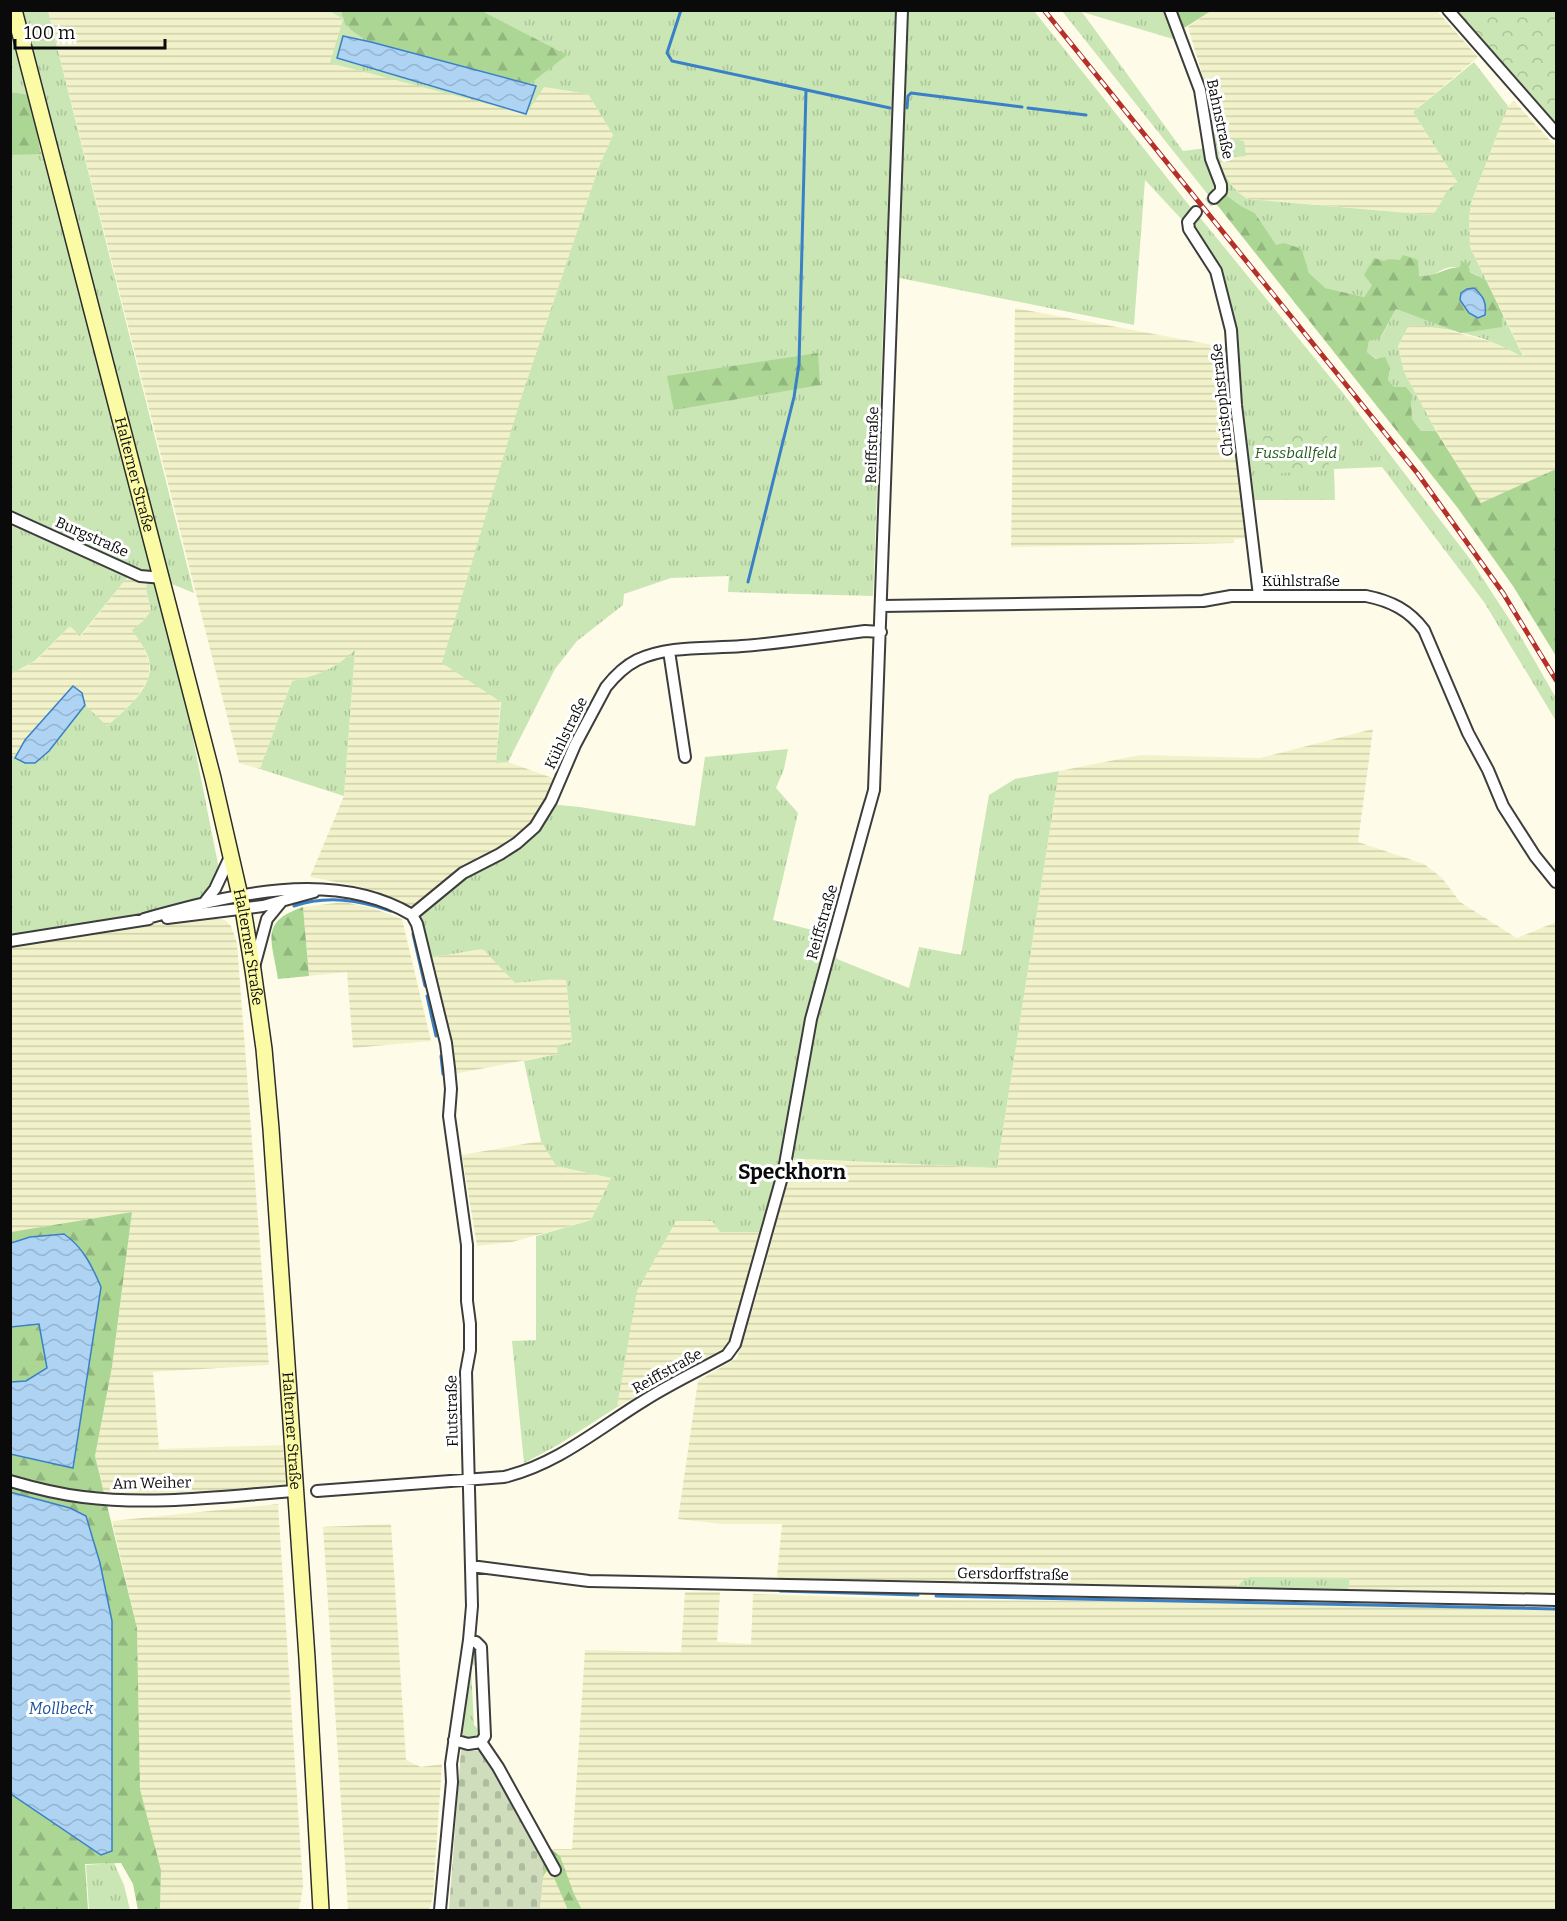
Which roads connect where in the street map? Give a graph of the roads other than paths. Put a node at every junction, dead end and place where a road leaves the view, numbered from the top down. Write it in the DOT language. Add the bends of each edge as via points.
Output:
graph roads {
  1 [pos="14,10"];
  2 [pos="902,10"];
  3 [pos="1170,10"];
  4 [pos="1448,10"];
  5 [pos="1557,133"];
  6 [pos="1214,198"];
  7 [pos="1196,212"];
  8 [pos="10,517"];
  9 [pos="163,578"];
  10 [pos="1259,596"];
  11 [pos="882,606"];
  12 [pos="881,632"];
  13 [pos="669,651"];
  14 [pos="684,757"];
  15 [pos="231,854"];
  16 [pos="1557,882"];
  17 [pos="320,891"];
  18 [pos="241,902"];
  19 [pos="281,902"];
  20 [pos="204,903"];
  21 [pos="412,915"];
  22 [pos="144,919"];
  23 [pos="10,941"];
  24 [pos="254,970"];
  25 [pos="469,1480"];
  26 [pos="10,1481"];
  27 [pos="317,1491"];
  28 [pos="289,1492"];
  29 [pos="471,1566"];
  30 [pos="1557,1600"];
  31 [pos="469,1640"];
  32 [pos="454,1740"];
  33 [pos="482,1742"];
  34 [pos="555,1870"];
  35 [pos="320,1894"];
  36 [pos="311,1911"];
  37 [pos="321,1911"];
  38 [pos="440,1911"];
  1 -- 9 [label="main road, Halterner Straße"];
  2 -- 11 [label="street, Reiffstraße"];
  3 -- 6 [label="street, Bahnstraße" via="1200,90 1211,159 1221,185"];
  4 -- 5 [label="street"];
  7 -- 10 [label="street, Christophstraße" via="1188,222 1189,229 1216,272 1231,330"];
  8 -- 9 [label="street, Burgstraße" via="140,576"];
  9 -- 15 [label="main road, Halterner Straße"];
  10 -- 11 [label="street, Kühlstraße" via="1203,601"];
  10 -- 16 [label="street, Kühlstraße" via="1366,596 1402,608 1416,620 1424,630 1503,806"];
  11 -- 12 [label="street, Reiffstraße"];
  12 -- 13 [label="street, Kühlstraße"];
  12 -- 25 [label="street, Reiffstraße" via="874,790 811,1019 784,1170 735,1344 727,1355 645,1400 562,1455 526,1472"];
  13 -- 14 [label="street"];
  13 -- 21 [label="street, Kühlstraße" via="637,660 606,687 535,827 517,843 464,873"];
  15 -- 18 [label="main road, Halterner Straße"];
  15 -- 20 [label="street"];
  17 -- 18 [label="street" via="304,888"];
  17 -- 19 [label="street"];
  17 -- 21 [label="street" via="357,894"];
  18 -- 19 [label="street"];
  18 -- 20 [label="street"];
  18 -- 22 [label="street"];
  18 -- 24 [label="main road, Halterner Straße"];
  19 -- 24 [label="street" via="267,920"];
  20 -- 22 [label="street"];
  21 -- 25 [label="street, Flutstraße" via="447,1054 450,1116 467,1245"];
  22 -- 23 [label="street"];
  24 -- 28 [label="main road, Halterner Straße" via="271,1129"];
  25 -- 27 [label="street, Reiffstraße"];
  25 -- 29 [label="street, Flutstraße"];
  26 -- 28 [label="street, Am Weiher" via="84,1497 145,1501"];
  28 -- 35 [label="main road, Halterner Straße"];
  29 -- 30 [label="street, Gersdorffstraße" via="589,1581"];
  29 -- 31 [label="street, Flutstraße"];
  31 -- 32 [label="street, Flutstraße"];
  31 -- 33 [label="street" via="481,1647 485,1736"];
  32 -- 33 [label="street"];
  32 -- 38 [label="street, Flutstraße"];
  33 -- 34 [label="street"];
  35 -- 36 [label="main road"];
  35 -- 37 [label="main road, Halterner Straße"];
}
